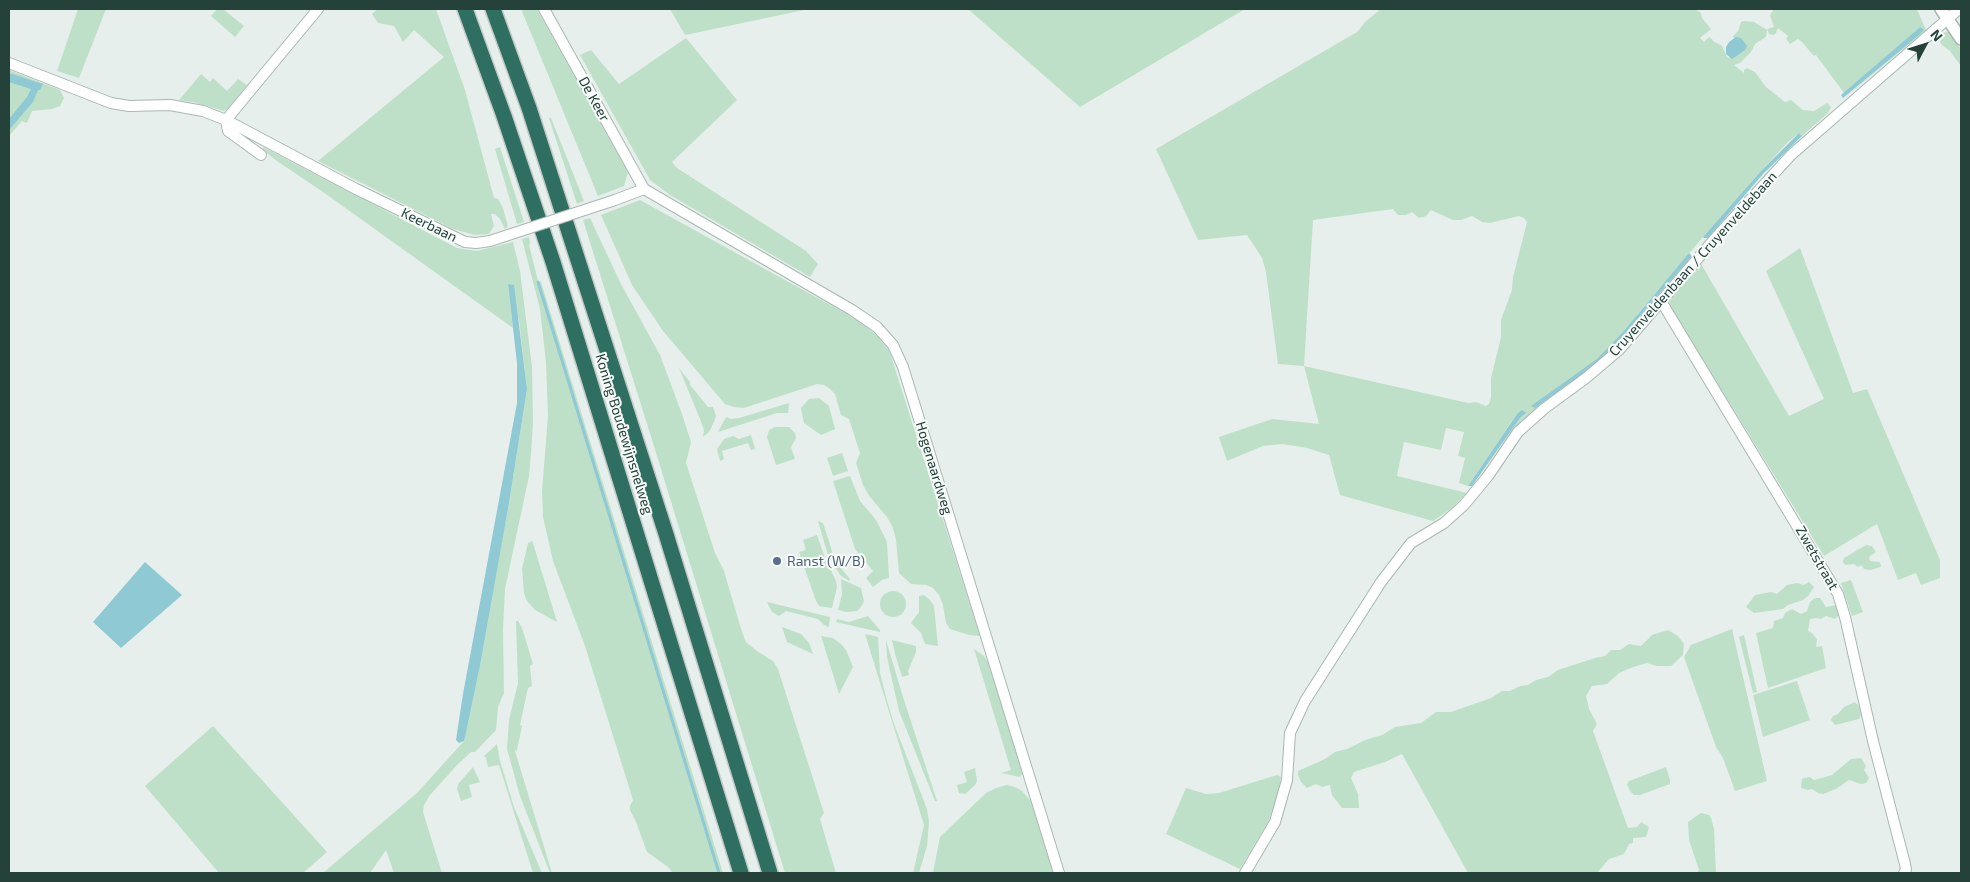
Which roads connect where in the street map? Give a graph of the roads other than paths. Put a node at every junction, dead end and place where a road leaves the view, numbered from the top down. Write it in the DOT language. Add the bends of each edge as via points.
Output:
graph roads {
  1 [pos="318,9"];
  2 [pos="464,9"];
  3 [pos="493,9"];
  4 [pos="544,9"];
  5 [pos="1959,9"];
  6 [pos="1944,14"];
  7 [pos="1961,39"];
  8 [pos="9,63"];
  9 [pos="226,120"];
  10 [pos="260,155"];
  11 [pos="644,190"];
  12 [pos="1661,301"];
  13 [pos="741,873"];
  14 [pos="770,873"];
  15 [pos="1059,873"];
  16 [pos="1245,873"];
  17 [pos="1904,873"];
  1 -- 9 [label="street"];
  2 -- 13 [label="highway, Koning Boudewijnsnelweg" via="553,262"];
  3 -- 14 [label="highway, Koning Boudewijnsnelweg" via="529,108 663,524"];
  4 -- 11 [label="street, De Keer"];
  5 -- 6 [label="street, Cruyenveldenbaan / Cruyenveldebaan"];
  6 -- 7 [label="street"];
  6 -- 12 [label="street, Cruyenveldenbaan / Cruyenveldebaan" via="1791,154"];
  8 -- 9 [label="street, Keerbaan" via="111,103 178,106"];
  9 -- 10 [label="street" via="228,131"];
  9 -- 11 [label="street, Keerbaan, bridge" via="465,242 490,241"];
  11 -- 15 [label="street, Hogenaardweg" via="852,310 878,327 893,345 903,367"];
  12 -- 16 [label="street, Cruyenveldenbaan / Cruyenveldebaan" via="1619,350 1518,432 1464,505 1444,523 1411,544 1381,582 1305,701 1290,733 1287,780 1275,822"];
  12 -- 17 [label="street, Zwetstraat" via="1838,594 1905,864"];
}
